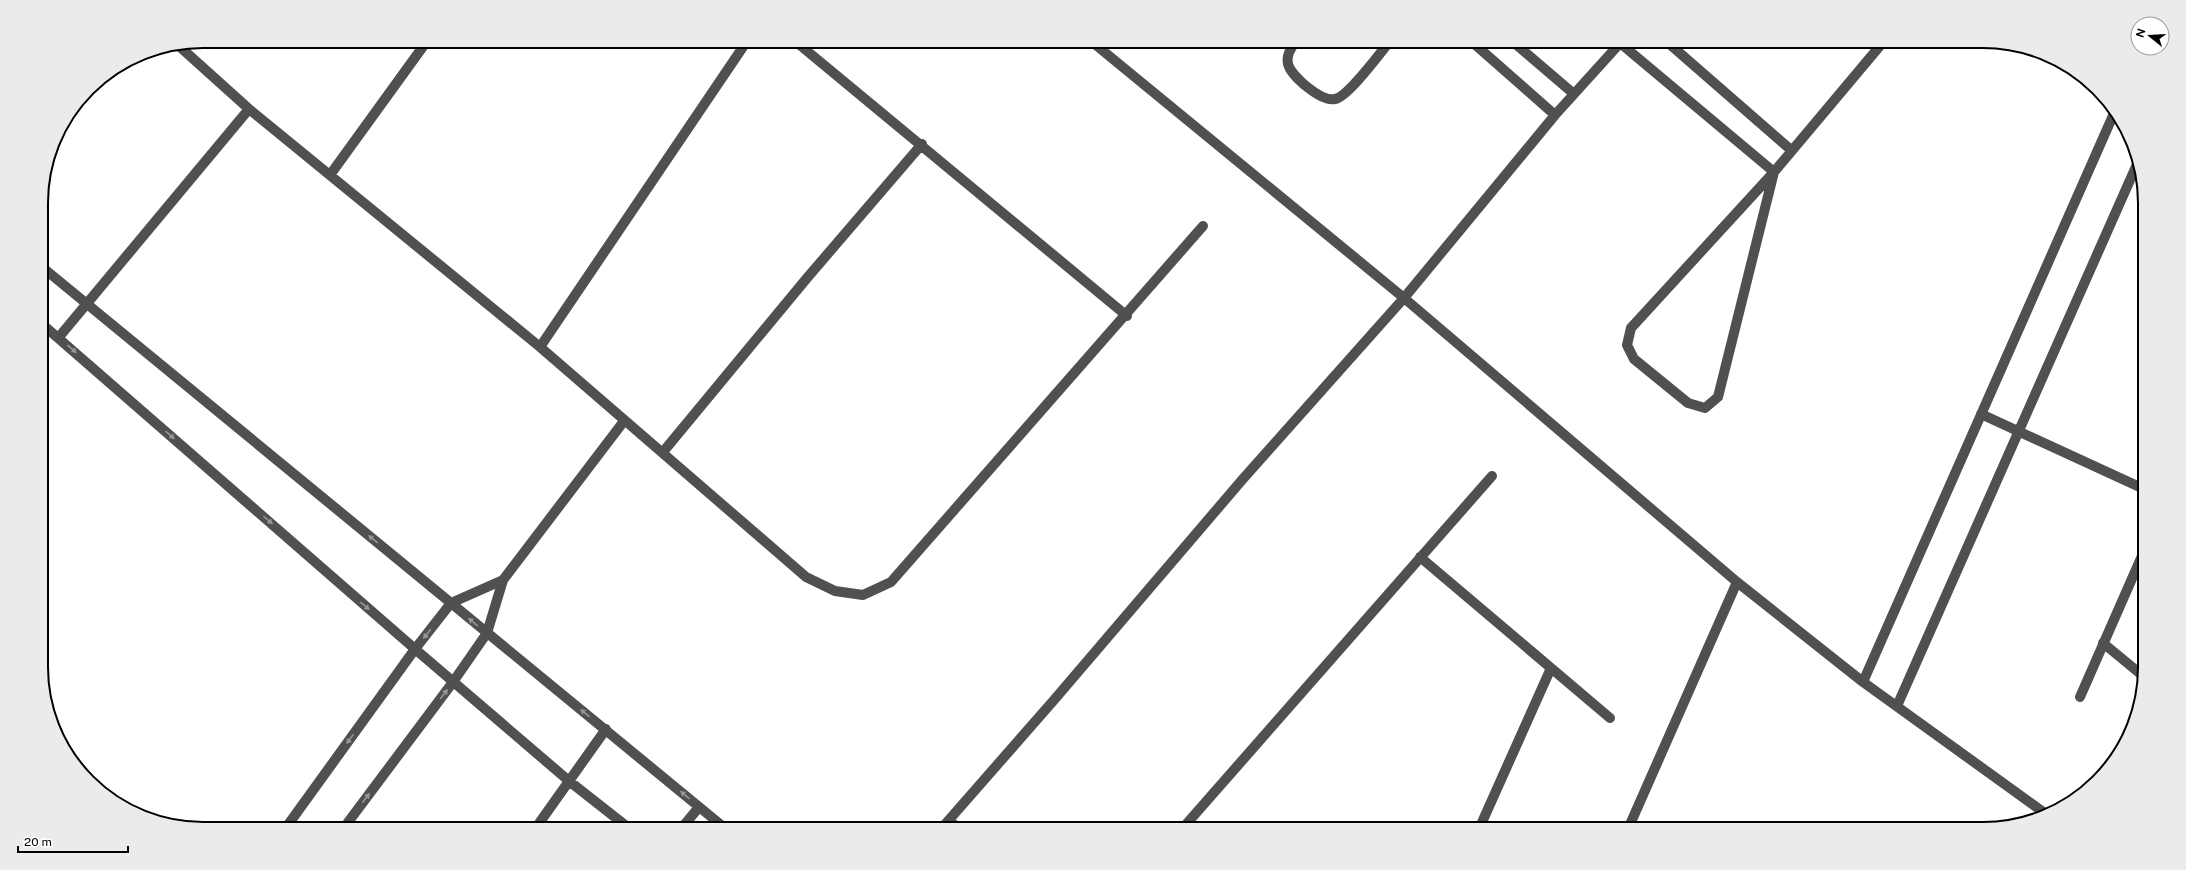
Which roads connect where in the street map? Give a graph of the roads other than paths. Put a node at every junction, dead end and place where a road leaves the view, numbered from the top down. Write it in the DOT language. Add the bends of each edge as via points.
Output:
graph roads {
  1 [pos="422,48"];
  2 [pos="742,48"];
  3 [pos="804,48"];
  4 [pos="1099,48"];
  5 [pos="1291,48"];
  6 [pos="1384,48"];
  7 [pos="1479,48"];
  8 [pos="1520,48"];
  9 [pos="1616,48"];
  10 [pos="1628,48"];
  11 [pos="1674,48"];
  12 [pos="1878,48"];
  13 [pos="182,49"];
  14 [pos="1574,94"];
  15 [pos="249,109"];
  16 [pos="1555,115"];
  17 [pos="2112,117"];
  18 [pos="922,144"];
  19 [pos="1791,150"];
  20 [pos="2134,170"];
  21 [pos="1774,172"];
  22 [pos="330,175"];
  23 [pos="1203,226"];
  24 [pos="48,272"];
  25 [pos="1404,298"];
  26 [pos="86,304"];
  27 [pos="1127,316"];
  28 [pos="48,329"];
  29 [pos="58,337"];
  30 [pos="540,347"];
  31 [pos="1981,414"];
  32 [pos="624,421"];
  33 [pos="2019,431"];
  34 [pos="663,452"];
  35 [pos="1492,476"];
  36 [pos="2138,486"];
  37 [pos="1420,557"];
  38 [pos="2138,565"];
  39 [pos="503,580"];
  40 [pos="1736,582"];
  41 [pos="451,603"];
  42 [pos="487,633"];
  43 [pos="2103,644"];
  44 [pos="415,649"];
  45 [pos="1551,668"];
  46 [pos="2138,671"];
  47 [pos="454,682"];
  48 [pos="1863,682"];
  49 [pos="2080,697"];
  50 [pos="1897,706"];
  51 [pos="1610,718"];
  52 [pos="606,729"];
  53 [pos="570,781"];
  54 [pos="699,807"];
  55 [pos="2041,810"];
  56 [pos="949,820"];
  57 [pos="290,822"];
  58 [pos="348,822"];
  59 [pos="540,822"];
  60 [pos="621,822"];
  61 [pos="687,822"];
  62 [pos="717,822"];
  63 [pos="1188,822"];
  64 [pos="1483,822"];
  65 [pos="1631,822"];
  1 -- 22 [label="street"];
  2 -- 30 [label="street"];
  3 -- 18 [label="street"];
  4 -- 25 [label="street"];
  5 -- 6 [label="street" via="1288,63 1293,74 1322,97 1335,99 1347,92"];
  7 -- 16 [label="street"];
  8 -- 14 [label="street"];
  9 -- 14 [label="street"];
  10 -- 21 [label="street"];
  11 -- 19 [label="street"];
  12 -- 19 [label="street"];
  13 -- 15 [label="street"];
  14 -- 16 [label="street"];
  15 -- 22 [label="street"];
  15 -- 26 [label="street"];
  16 -- 25 [label="street"];
  17 -- 31 [label="street"];
  18 -- 27 [label="street"];
  18 -- 34 [label="street"];
  19 -- 21 [label="street"];
  20 -- 33 [label="street"];
  21 -- 21 [label="street" via="1718,397 1705,408 1688,403 1634,359 1627,345 1631,328"];
  22 -- 30 [label="street"];
  23 -- 27 [label="street"];
  24 -- 26 [label="street"];
  25 -- 40 [label="street"];
  25 -- 56 [label="street" via="1242,480"];
  26 -- 29 [label="street"];
  41 -- 26 [label="street, one-way"];
  27 -- 34 [label="street" via="891,582 863,595 835,591 806,577"];
  28 -- 29 [label="street"];
  29 -- 44 [label="street, one-way"];
  30 -- 32 [label="street"];
  31 -- 33 [label="street"];
  31 -- 48 [label="street"];
  32 -- 34 [label="street"];
  32 -- 39 [label="street"];
  33 -- 36 [label="street"];
  33 -- 50 [label="street"];
  35 -- 37 [label="street"];
  37 -- 45 [label="street"];
  37 -- 63 [label="street"];
  38 -- 43 [label="street"];
  39 -- 41 [label="street"];
  39 -- 42 [label="street"];
  40 -- 48 [label="street"];
  40 -- 65 [label="street"];
  42 -- 41 [label="street, one-way"];
  41 -- 44 [label="street, one-way"];
  42 -- 47 [label="street"];
  52 -- 42 [label="street, one-way"];
  43 -- 46 [label="street"];
  43 -- 49 [label="street"];
  44 -- 47 [label="street"];
  44 -- 57 [label="street, one-way"];
  45 -- 51 [label="street"];
  45 -- 64 [label="street"];
  47 -- 53 [label="street"];
  58 -- 47 [label="street, one-way"];
  48 -- 50 [label="street"];
  50 -- 55 [label="street"];
  52 -- 53 [label="street"];
  54 -- 52 [label="street, one-way"];
  53 -- 59 [label="street"];
  53 -- 60 [label="street"];
  54 -- 61 [label="street"];
  54 -- 62 [label="street"];
}
